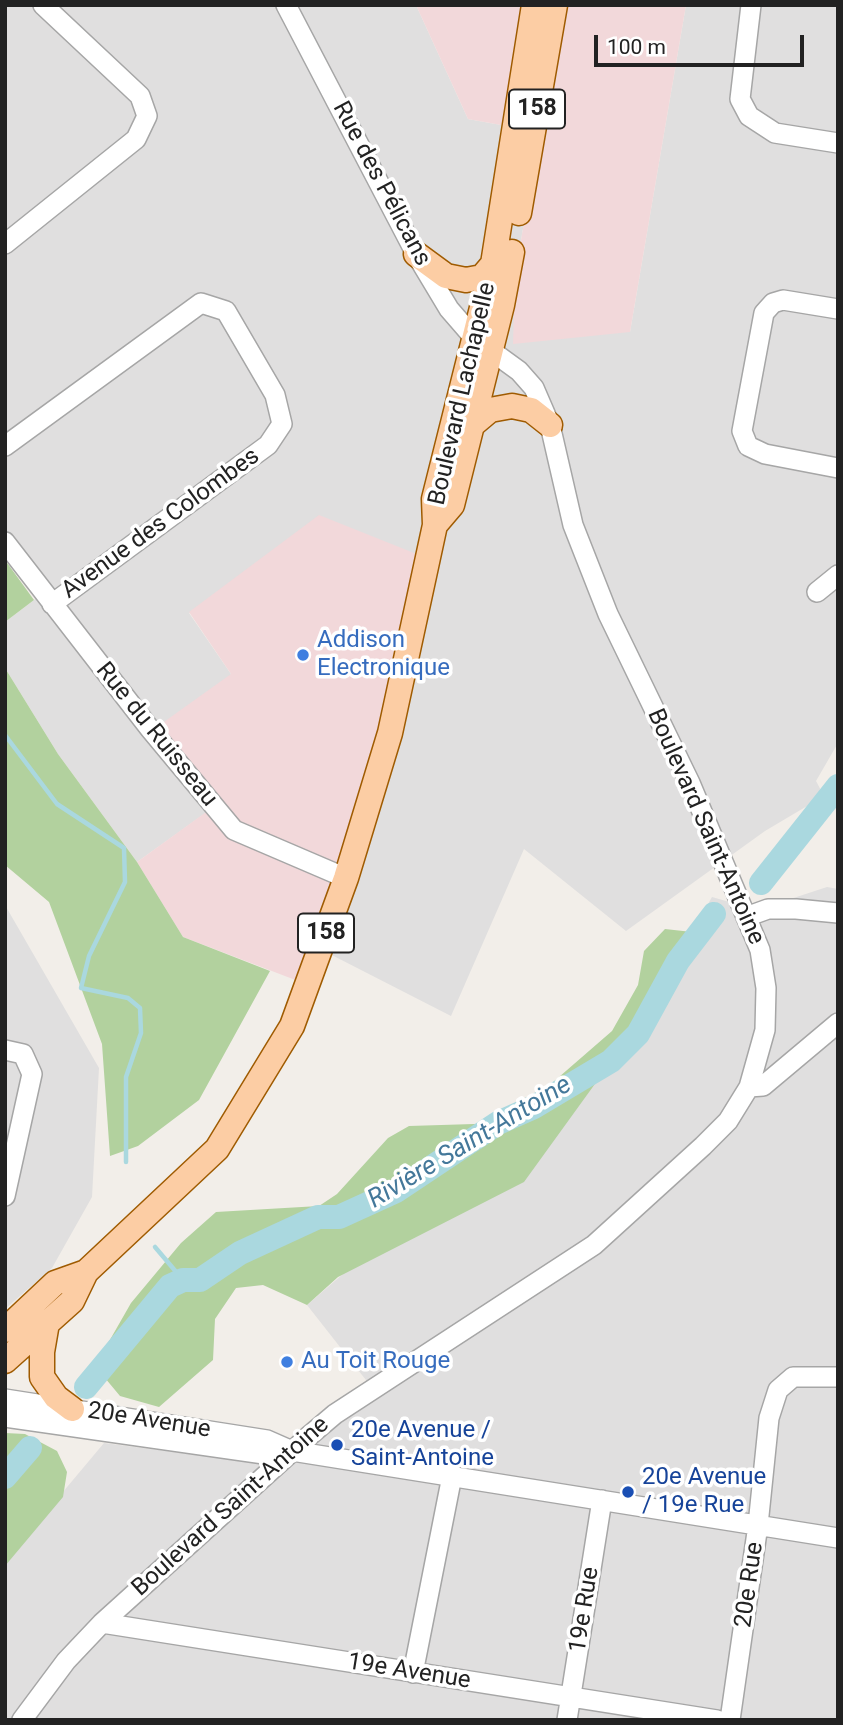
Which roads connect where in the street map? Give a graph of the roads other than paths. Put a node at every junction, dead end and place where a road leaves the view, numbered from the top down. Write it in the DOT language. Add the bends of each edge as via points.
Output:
graph roads {
  1 [pos="43,5"];
  2 [pos="286,5"];
  3 [pos="534,5"];
  4 [pos="555,5"];
  5 [pos="751,5"];
  6 [pos="838,143"];
  7 [pos="5,244"];
  8 [pos="416,254"];
  9 [pos="493,264"];
  10 [pos="838,309"];
  11 [pos="483,344"];
  12 [pos="550,425"];
  13 [pos="471,426"];
  14 [pos="5,446"];
  15 [pos="838,468"];
  16 [pos="435,525"];
  17 [pos="5,542"];
  18 [pos="838,575"];
  19 [pos="817,592"];
  20 [pos="52,604"];
  21 [pos="346,878"];
  22 [pos="838,913"];
  23 [pos="746,917"];
  24 [pos="838,1023"];
  25 [pos="5,1050"];
  26 [pos="749,1087"];
  27 [pos="5,1196"];
  28 [pos="86,1272"];
  29 [pos="47,1323"];
  30 [pos="5,1330"];
  31 [pos="5,1361"];
  32 [pos="838,1377"];
  33 [pos="5,1399"];
  34 [pos="72,1409"];
  35 [pos="5,1417"];
  36 [pos="292,1451"];
  37 [pos="452,1476"];
  38 [pos="602,1500"];
  39 [pos="758,1525"];
  40 [pos="838,1538"];
  41 [pos="102,1623"];
  42 [pos="413,1673"];
  43 [pos="571,1697"];
  44 [pos="22,1720"];
  45 [pos="568,1720"];
  46 [pos="717,1720"];
  47 [pos="730,1720"];
  1 -- 7 [label="street" via="140,96 147,116 136,138"];
  2 -- 8 [label="street, Rue des Pélicans"];
  3 -- 9 [label="main road, 158"];
  4 -- 11 [label="main road, Boulevard Lachapelle / 158" via="502,305"];
  5 -- 6 [label="street" via="740,99 749,116 775,133"];
  8 -- 9 [label="main road" via="446,276 466,280 482,277"];
  8 -- 11 [label="street, Rue des Pélicans" via="449,309"];
  9 -- 11 [label="main road, Boulevard Lachapelle / 158"];
  10 -- 15 [label="street" via="783,300 764,313 742,431 748,446 765,454"];
  11 -- 12 [label="street, Boulevard Saint-Antoine" via="534,388"];
  11 -- 13 [label="main road, Boulevard Lachapelle / 158"];
  11 -- 16 [label="main road, Boulevard Lachapelle / 158" via="434,499"];
  12 -- 13 [label="main road" via="531,410 512,406 490,410"];
  12 -- 23 [label="street, Boulevard Saint-Antoine" via="573,525 598,589 690,783"];
  13 -- 16 [label="main road, Boulevard Lachapelle / 158" via="452,505"];
  14 -- 20 [label="street, Avenue des Colombes" via="201,303 226,311 275,395 282,424 268,445"];
  16 -- 21 [label="main road, Boulevard Lachapelle / 158" via="390,733"];
  17 -- 20 [label="street, Rue du Ruisseau"];
  18 -- 19 [label="street"];
  20 -- 21 [label="street, Rue du Ruisseau" via="233,830"];
  21 -- 28 [label="main road, Boulevard Lachapelle / 158" via="292,1026 217,1149"];
  22 -- 23 [label="street" via="768,909"];
  23 -- 26 [label="street, Boulevard Saint-Antoine" via="760,950 766,988 765,1030"];
  24 -- 26 [label="street" via="763,1086"];
  25 -- 27 [label="street" via="23,1054 32,1074"];
  26 -- 36 [label="street, Boulevard Saint-Antoine" via="728,1121 594,1244 335,1414"];
  28 -- 29 [label="main road, Boulevard Lachapelle / 158" via="72,1301"];
  28 -- 30 [label="main road, Boulevard Lachapelle / 158" via="55,1283"];
  29 -- 31 [label="main road, Boulevard Lachapelle / 158"];
  29 -- 34 [label="main road" via="42,1377"];
  32 -- 39 [label="street, 20e Rue" via="793,1377 778,1390 769,1418"];
  33 -- 34 [label="street, 20e Avenue"];
  34 -- 36 [label="street, 20e Avenue" via="267,1440"];
  35 -- 36 [label="street, 20e Avenue" via="264,1454"];
  36 -- 37 [label="street, 20e Avenue"];
  36 -- 41 [label="street, Boulevard Saint-Antoine"];
  37 -- 38 [label="street, 20e Avenue"];
  37 -- 42 [label="street"];
  38 -- 39 [label="street, 20e Avenue"];
  38 -- 43 [label="street, 19e Rue"];
  39 -- 40 [label="street, 20e Avenue"];
  39 -- 47 [label="street, 20e Rue"];
  41 -- 42 [label="street, 19e Avenue"];
  41 -- 44 [label="street, Boulevard Saint-Antoine" via="66,1661"];
  42 -- 43 [label="street, 19e Avenue"];
  43 -- 45 [label="street, 19e Rue"];
  43 -- 46 [label="street, 19e Avenue"];
}
